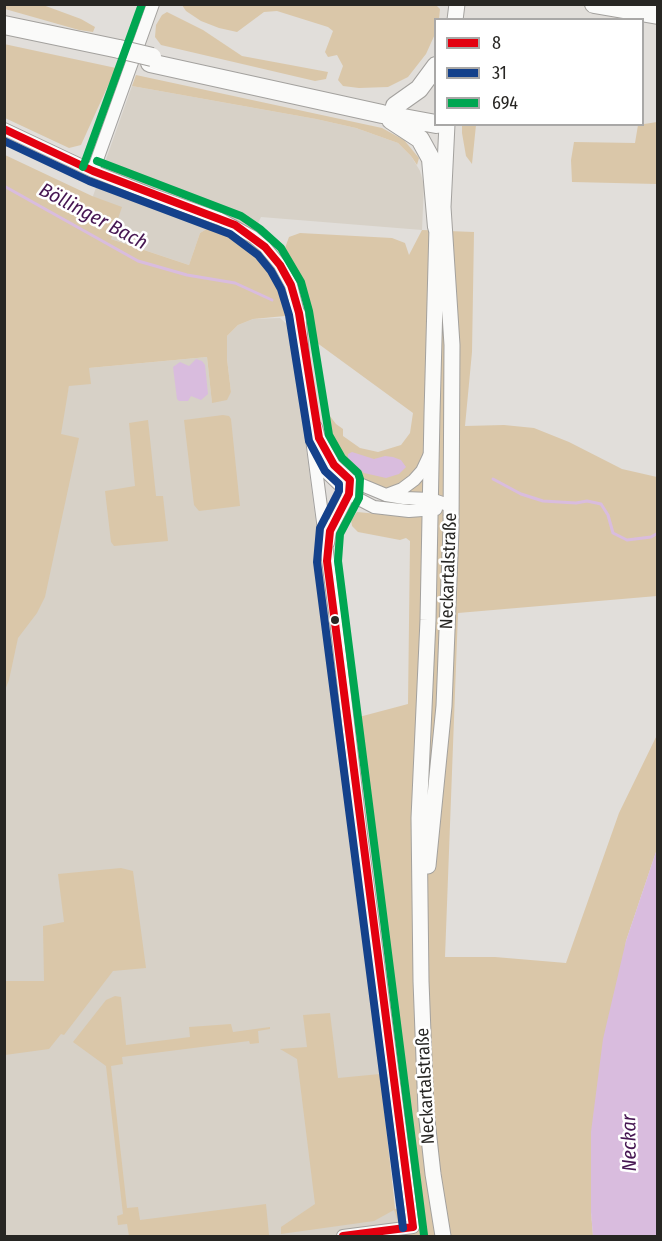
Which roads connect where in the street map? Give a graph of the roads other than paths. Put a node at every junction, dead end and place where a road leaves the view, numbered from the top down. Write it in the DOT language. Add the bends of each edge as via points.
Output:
graph roads {
  1 [pos="153,4"];
  2 [pos="594,4"];
  3 [pos="657,15"];
  4 [pos="4,25"];
  5 [pos="4,31"];
  6 [pos="118,52"];
  7 [pos="434,67"];
  8 [pos="389,110"];
  9 [pos="434,121"];
  10 [pos="440,126"];
  11 [pos="4,129"];
  12 [pos="93,171"];
  13 [pos="443,207"];
  14 [pos="437,227"];
  15 [pos="299,313"];
  16 [pos="432,444"];
  17 [pos="313,450"];
  18 [pos="350,480"];
  19 [pos="349,494"];
  20 [pos="386,495"];
  21 [pos="431,505"];
  22 [pos="451,506"];
  23 [pos="327,561"];
  24 [pos="422,934"];
  25 [pos="344,1236"];
  26 [pos="443,1236"];
  1 -- 12 [label="street"];
  2 -- 3 [label="highway"];
  4 -- 6 [label="highway"];
  5 -- 6 [label="highway"];
  6 -- 8 [label="highway, bridge"];
  7 -- 8 [label="highway" via="418,89"];
  8 -- 9 [label="highway"];
  8 -- 14 [label="highway" via="427,150 433,167"];
  10 -- 13 [label="main road, Neckartalstraße"];
  11 -- 12 [label="street"];
  12 -- 15 [label="street" via="220,219 253,237 280,265"];
  13 -- 14 [label="main road, Neckartalstraße"];
  13 -- 22 [label="main road, Neckartalstraße" via="452,345"];
  14 -- 16 [label="main road, Neckartalstraße"];
  15 -- 17 [label="street"];
  15 -- 18 [label="street" via="319,438 334,465"];
  16 -- 20 [label="street" via="422,471 414,480"];
  16 -- 21 [label="main road, Neckartalstraße"];
  17 -- 19 [label="street" via="327,473"];
  17 -- 23 [label="street"];
  18 -- 19 [label="street"];
  18 -- 20 [label="street"];
  19 -- 21 [label="street" via="374,507 409,511"];
  19 -- 23 [label="street" via="330,531"];
  20 -- 21 [label="street"];
  21 -- 22 [label="street"];
  21 -- 24 [label="main road, Neckartalstraße" via="419,818"];
  22 -- 24 [label="main road, Neckartalstraße" via="444,706"];
  23 -- 25 [label="street" via="413,1227"];
  24 -- 26 [label="main road, Neckartalstraße" via="426,1111"];
}
